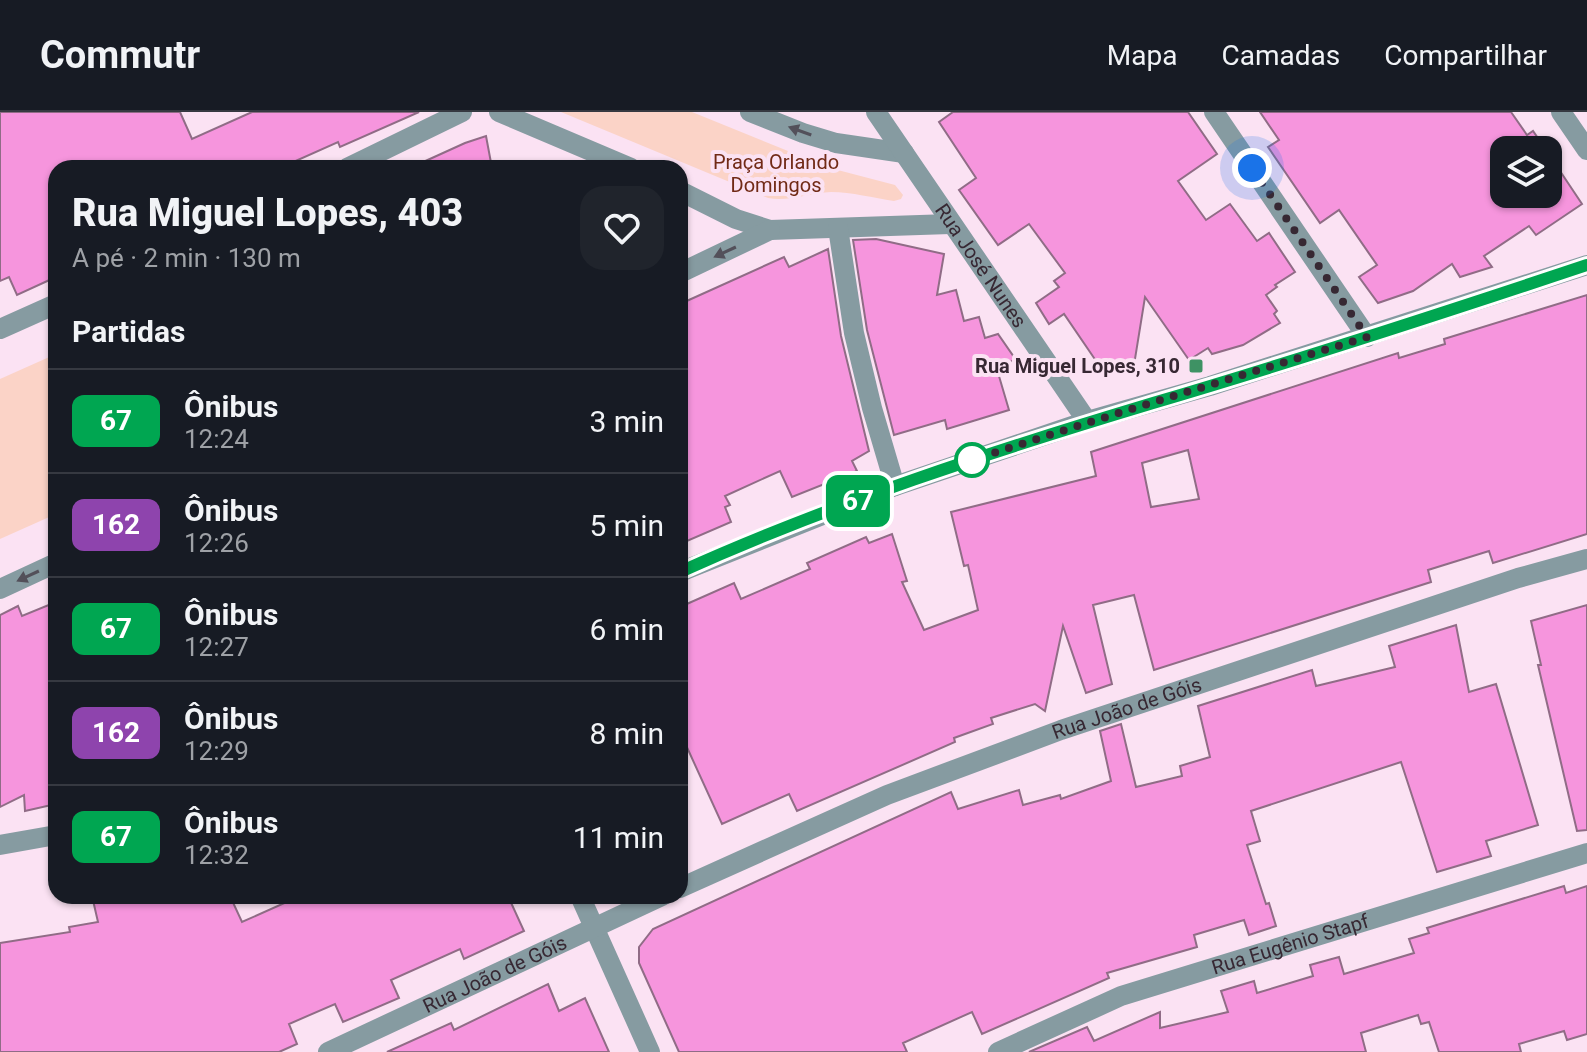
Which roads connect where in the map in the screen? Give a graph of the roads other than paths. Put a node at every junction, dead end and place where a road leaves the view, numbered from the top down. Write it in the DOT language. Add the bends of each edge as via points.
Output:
graph roads {
  1 [pos="462,112"];
  2 [pos="499,112"];
  3 [pos="750,112"];
  4 [pos="876,112"];
  5 [pos="1214,112"];
  6 [pos="1561,112"];
  7 [pos="1587,150"];
  8 [pos="904,153"];
  9 [pos="363,160"];
  10 [pos="612,160"];
  11 [pos="688,195"];
  12 [pos="950,224"];
  13 [pos="838,228"];
  14 [pos="770,230"];
  15 [pos="1587,265"];
  16 [pos="688,269"];
  17 [pos="48,308"];
  18 [pos="0,329"];
  19 [pos="1367,337"];
  20 [pos="1087,421"];
  21 [pos="895,486"];
  22 [pos="1587,559"];
  23 [pos="48,567"];
  24 [pos="688,569"];
  25 [pos="0,589"];
  26 [pos="48,836"];
  27 [pos="0,845"];
  28 [pos="1587,853"];
  29 [pos="688,884"];
  30 [pos="584,904"];
  31 [pos="644,904"];
  32 [pos="594,926"];
  33 [pos="328,1052"];
  34 [pos="650,1052"];
  35 [pos="998,1052"];
  1 -- 9 [label="street"];
  2 -- 10 [label="street"];
  8 -- 3 [label="street, one-way" via="836,143"];
  4 -- 8 [label="street, Rua José Nunes"];
  5 -- 19 [label="street"];
  6 -- 7 [label="street"];
  8 -- 12 [label="street, Rua José Nunes"];
  11 -- 14 [label="street"];
  12 -- 13 [label="street"];
  12 -- 20 [label="street, Rua José Nunes"];
  13 -- 14 [label="street"];
  13 -- 21 [label="street" via="854,333"];
  14 -- 16 [label="street, one-way"];
  15 -- 19 [label="street"];
  17 -- 18 [label="street"];
  19 -- 20 [label="street"];
  20 -- 21 [label="street"];
  21 -- 24 [label="street"];
  22 -- 29 [label="street, Rua João de Góis" via="1061,730 887,795"];
  23 -- 25 [label="street, one-way"];
  26 -- 27 [label="street"];
  28 -- 35 [label="street, Rua Eugênio Stapf" via="1121,996"];
  30 -- 32 [label="street"];
  31 -- 32 [label="street, Rua João de Góis"];
  32 -- 33 [label="street, Rua João de Góis"];
  32 -- 34 [label="street"];
}
